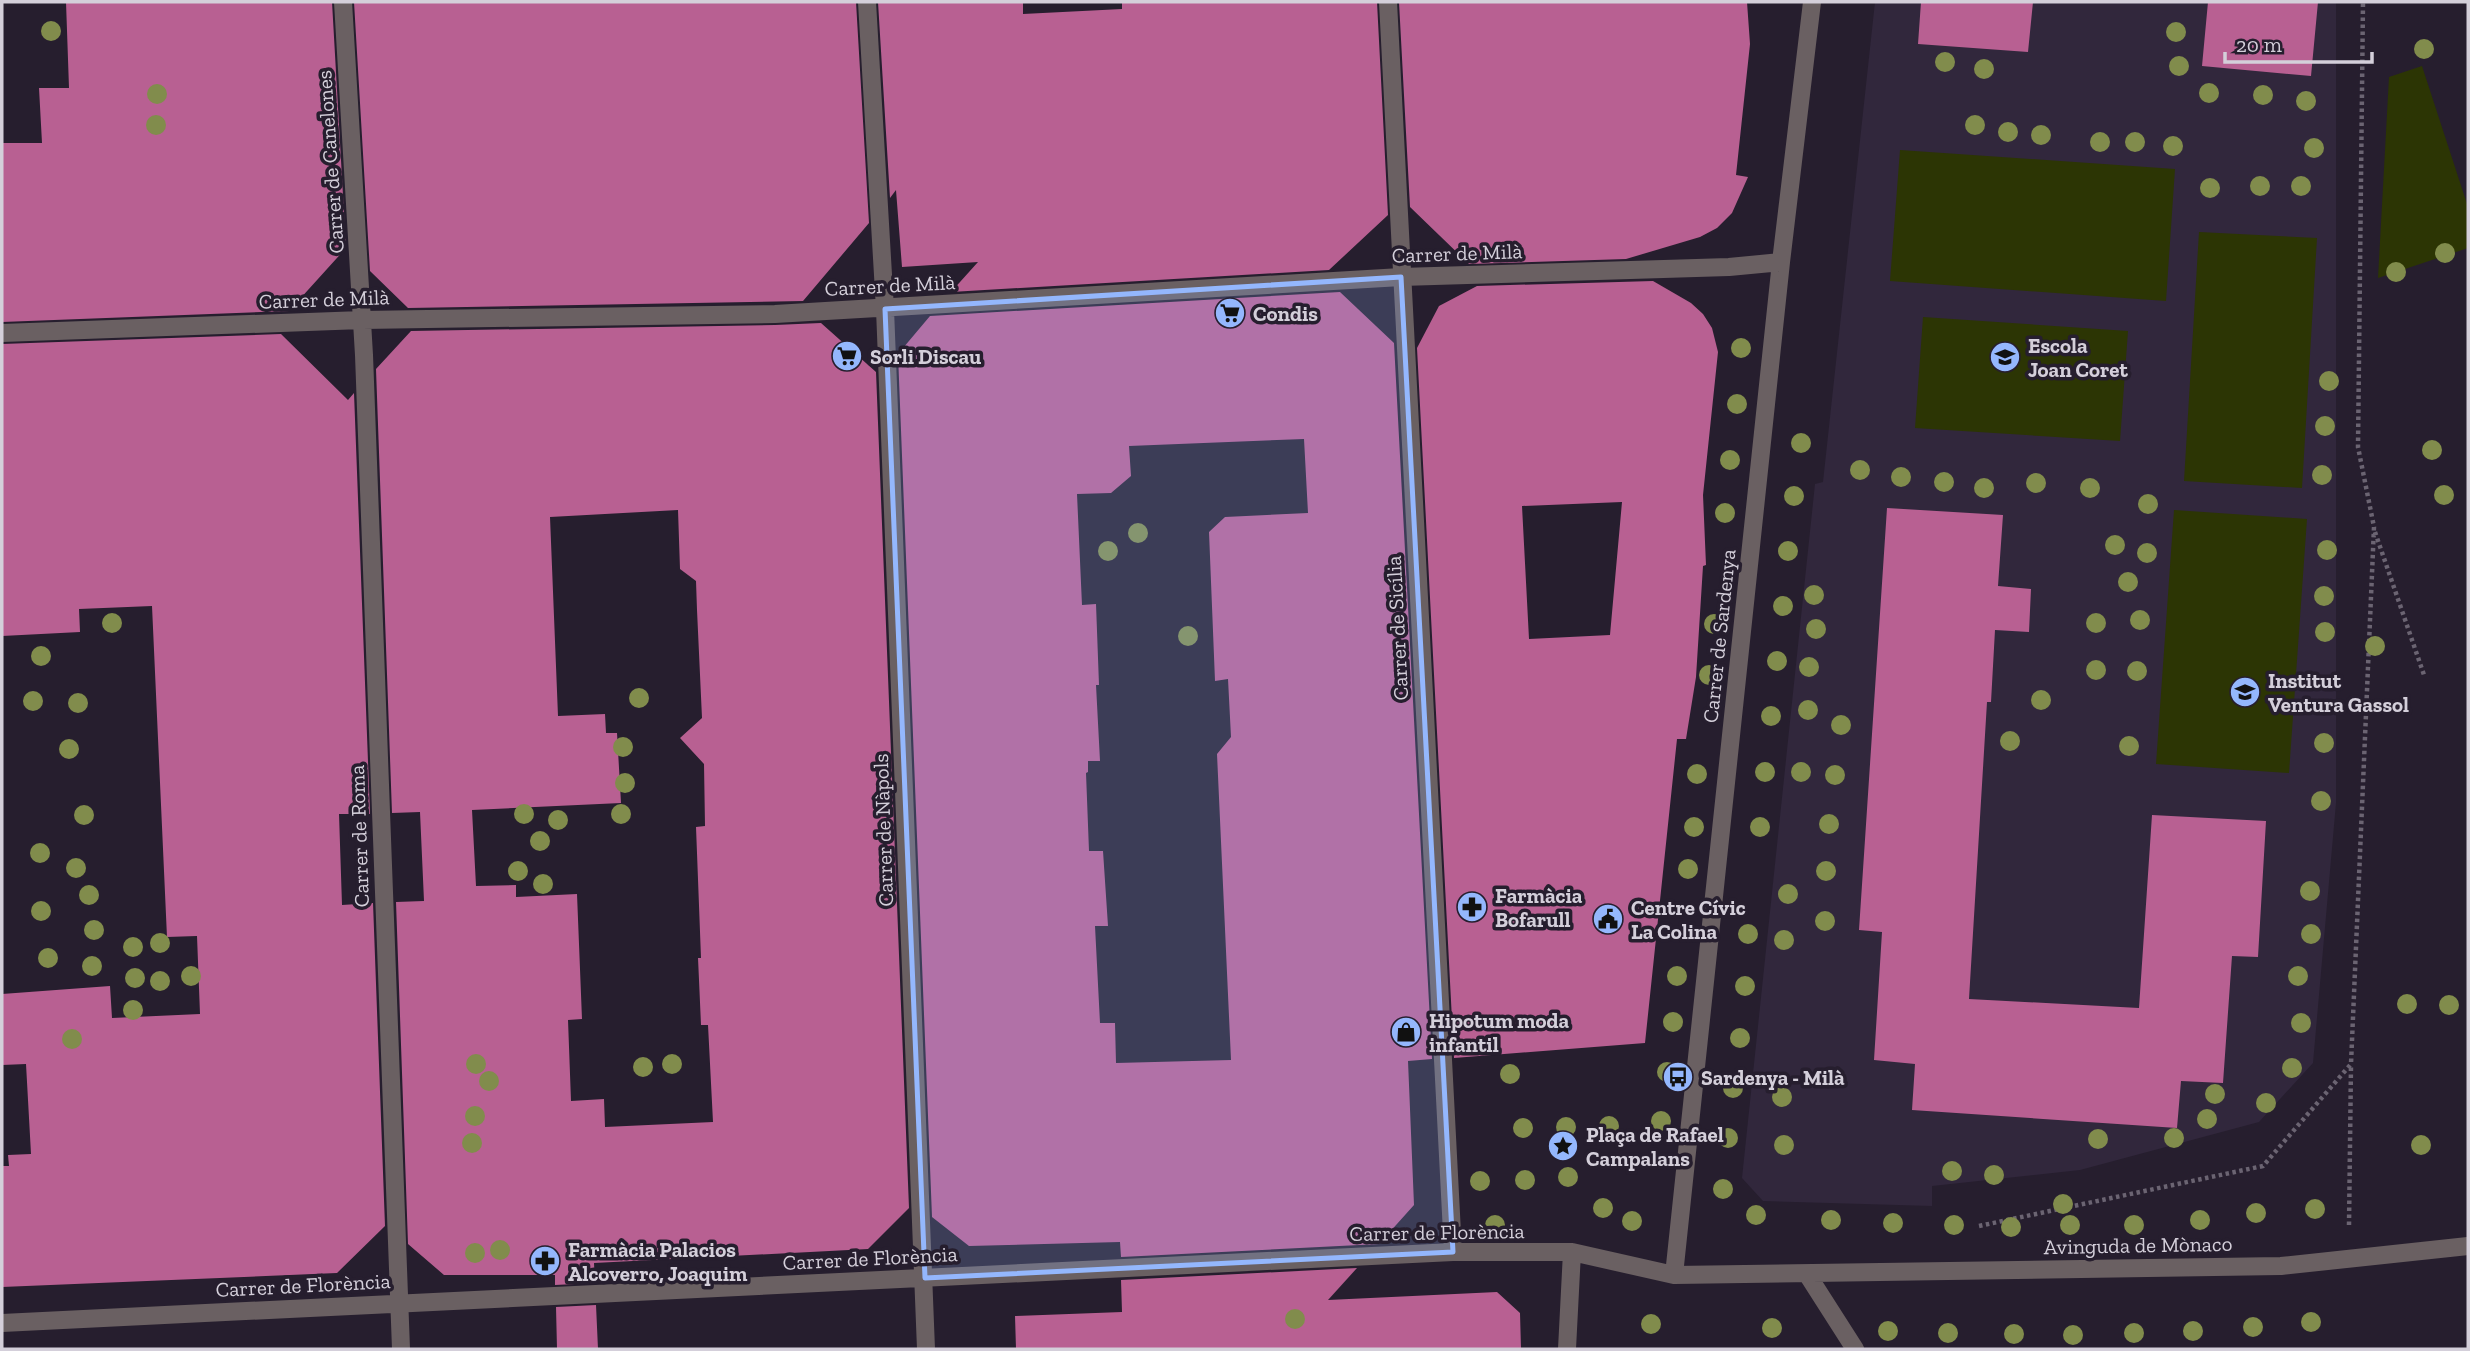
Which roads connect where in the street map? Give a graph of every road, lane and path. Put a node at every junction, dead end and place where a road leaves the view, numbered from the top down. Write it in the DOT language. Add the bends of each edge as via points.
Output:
graph roads {
  1 [pos="343,2"];
  2 [pos="867,2"];
  3 [pos="1388,2"];
  4 [pos="1812,2"];
  5 [pos="2363,2"];
  6 [pos="1781,262"];
  7 [pos="1401,277"];
  8 [pos="885,309"];
  9 [pos="362,320"];
  10 [pos="2,333"];
  11 [pos="2374,527"];
  12 [pos="2424,675"];
  13 [pos="2351,1065"];
  14 [pos="1979,1226"];
  15 [pos="2468,1245"];
  16 [pos="1452,1252"];
  17 [pos="1572,1252"];
  18 [pos="2349,1258"];
  19 [pos="1807,1273"];
  20 [pos="1674,1275"];
  21 [pos="925,1278"];
  22 [pos="399,1303"];
  23 [pos="2,1323"];
  24 [pos="401,1349"];
  25 [pos="926,1349"];
  26 [pos="1567,1349"];
  27 [pos="1855,1349"];
  1 -- 9 [label="street, Carrer de Canelones"];
  2 -- 8 [label="street, Carrer de Nàpols"];
  3 -- 7 [label="street, Carrer de Sicília"];
  4 -- 6 [label="street, Carrer de Sardenya"];
  5 -- 11 [label="path" via="2358,447"];
  6 -- 7 [label="street, Carrer de Milà"];
  6 -- 20 [label="street, Carrer de Sardenya"];
  7 -- 8 [label="street, Carrer de Milà"];
  7 -- 16 [label="street, Carrer de Sicília"];
  8 -- 9 [label="street, Carrer de Milà"];
  8 -- 21 [label="street, Carrer de Nàpols"];
  9 -- 10 [label="street, Carrer de Milà"];
  9 -- 22 [label="street, Carrer de Roma"];
  11 -- 12 [label="path"];
  11 -- 13 [label="path"];
  13 -- 14 [label="path" via="2263,1166"];
  13 -- 18 [label="path"];
  15 -- 18 [label="street, Avinguda de Mònaco"];
  16 -- 17 [label="street, Carrer de Florència"];
  16 -- 21 [label="street, Carrer de Florència"];
  17 -- 20 [label="street, Avinguda de Mònaco"];
  17 -- 26 [label="street"];
  18 -- 19 [label="street, Avinguda de Mònaco" via="2281,1266"];
  19 -- 20 [label="street, Avinguda de Mònaco"];
  19 -- 27 [label="street"];
  21 -- 22 [label="street, Carrer de Florència"];
  21 -- 25 [label="street, Carrer de Nàpols"];
  22 -- 23 [label="street, Carrer de Florència"];
  22 -- 24 [label="street, Carrer de Roma"];
}
